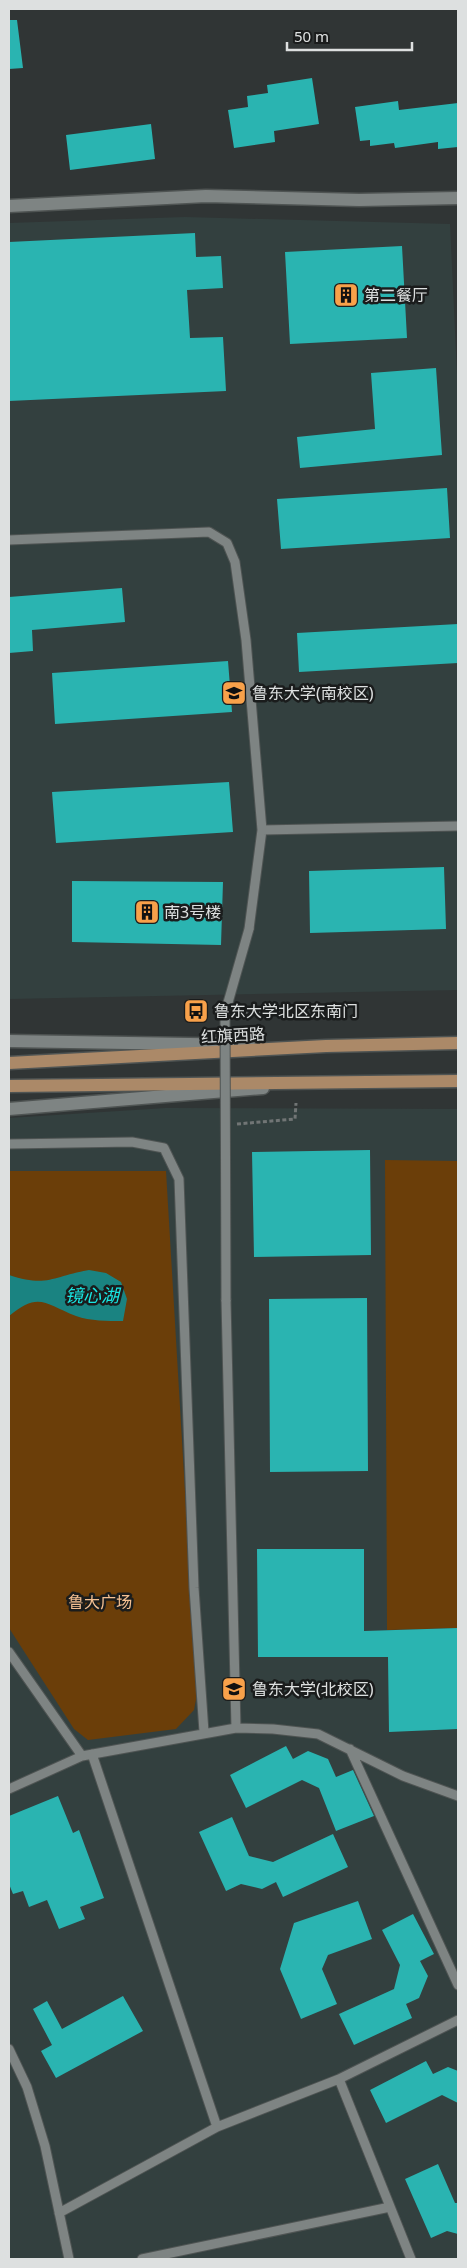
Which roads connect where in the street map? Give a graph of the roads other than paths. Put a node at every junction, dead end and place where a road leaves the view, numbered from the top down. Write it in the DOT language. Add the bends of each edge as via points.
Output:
graph roads {
  1 [pos="458,198"];
  2 [pos="9,206"];
  3 [pos="9,540"];
  4 [pos="458,826"];
  5 [pos="262,830"];
  6 [pos="9,1041"];
  7 [pos="458,1042"];
  8 [pos="326,1046"];
  9 [pos="9,1063"];
  10 [pos="458,1081"];
  11 [pos="322,1083"];
  12 [pos="9,1086"];
  13 [pos="9,1109"];
  14 [pos="9,1144"];
  15 [pos="9,1652"];
  16 [pos="236,1728"];
  17 [pos="204,1732"];
  18 [pos="350,1749"];
  19 [pos="92,1754"];
  20 [pos="82,1756"];
  21 [pos="9,1789"];
  22 [pos="458,1796"];
  23 [pos="458,1985"];
  24 [pos="458,2020"];
  25 [pos="9,2049"];
  26 [pos="338,2079"];
  27 [pos="217,2127"];
  28 [pos="390,2207"];
  29 [pos="59,2213"];
  30 [pos="69,2259"];
  31 [pos="142,2259"];
  32 [pos="411,2259"];
  1 -- 2 [label="main road" via="359,200 206,196"];
  3 -- 5 [label="lane" via="209,532 227,543 235,562 246,640"];
  4 -- 5 [label="lane"];
  5 -- 16 [label="lane, bridge" via="250,929 225,1013 226,1300"];
  6 -- 8 [label="main road"];
  7 -- 8 [label="main road, 红旗西路"];
  8 -- 9 [label="main road, 红旗西路"];
  10 -- 11 [label="main road"];
  11 -- 12 [label="main road"];
  11 -- 13 [label="main road"];
  14 -- 17 [label="lane" via="132,1142 164,1148 179,1179 194,1588"];
  15 -- 20 [label="lane"];
  16 -- 17 [label="lane"];
  16 -- 18 [label="lane" via="318,1734"];
  17 -- 19 [label="lane"];
  18 -- 22 [label="lane" via="403,1776"];
  18 -- 23 [label="lane"];
  19 -- 20 [label="lane"];
  19 -- 27 [label="lane"];
  20 -- 21 [label="lane"];
  24 -- 26 [label="lane"];
  25 -- 29 [label="lane" via="29,2095"];
  26 -- 27 [label="lane"];
  26 -- 28 [label="lane"];
  27 -- 29 [label="lane"];
  28 -- 31 [label="lane"];
  28 -- 32 [label="lane"];
  29 -- 30 [label="lane"];
}
